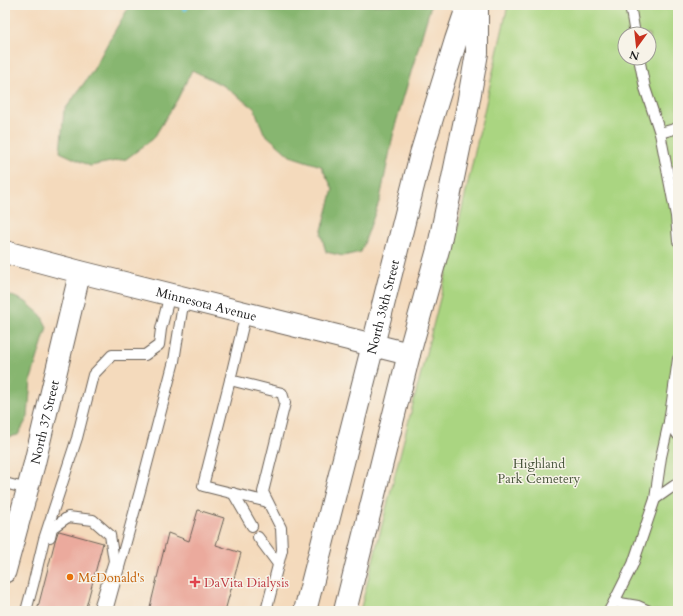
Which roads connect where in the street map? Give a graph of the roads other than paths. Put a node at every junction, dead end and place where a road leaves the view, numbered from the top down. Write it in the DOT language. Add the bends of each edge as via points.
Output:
graph roads {
  1 [pos="468,5"];
  2 [pos="477,5"];
  3 [pos="630,5"];
  4 [pos="634,26"];
  5 [pos="641,66"];
  6 [pos="678,128"];
  7 [pos="660,133"];
  8 [pos="678,241"];
  9 [pos="5,252"];
  10 [pos="80,272"];
  11 [pos="177,296"];
  12 [pos="246,313"];
  13 [pos="373,346"];
  14 [pos="409,354"];
  15 [pos="678,359"];
  16 [pos="230,380"];
  17 [pos="669,422"];
  18 [pos="678,435"];
  19 [pos="5,483"];
  20 [pos="678,483"];
  21 [pos="27,489"];
  22 [pos="233,493"];
  23 [pos="655,499"];
  24 [pos="268,502"];
  25 [pos="252,526"];
  26 [pos="258,537"];
  27 [pos="278,564"];
  28 [pos="5,572"];
  29 [pos="614,602"];
  30 [pos="26,611"];
  31 [pos="33,611"];
  32 [pos="98,611"];
  33 [pos="107,611"];
  34 [pos="266,611"];
  35 [pos="305,611"];
  36 [pos="345,611"];
  37 [pos="609,611"];
  38 [pos="649,611"];
  1 -- 13 [label="main road, North 38th Street" via="421,154"];
  2 -- 14 [label="main road" via="476,53 467,110 439,246"];
  3 -- 4 [label="lane"];
  5 -- 7 [label="lane"];
  6 -- 7 [label="lane"];
  7 -- 8 [label="lane" via="676,216"];
  9 -- 10 [label="main road, Minnesota Avenue"];
  10 -- 11 [label="main road, Minnesota Avenue"];
  10 -- 21 [label="street, North 37 Street"];
  11 -- 12 [label="main road, Minnesota Avenue"];
  11 -- 30 [label="lane" via="161,329 159,345 145,355 112,356 93,375 77,438 44,538"];
  11 -- 33 [label="lane" via="174,361"];
  12 -- 13 [label="main road, Minnesota Avenue"];
  12 -- 16 [label="lane"];
  13 -- 14 [label="main road, Minnesota Avenue"];
  13 -- 35 [label="main road, North 38th Street"];
  14 -- 36 [label="main road"];
  15 -- 17 [label="lane"];
  16 -- 22 [label="lane" via="203,486"];
  16 -- 24 [label="lane" via="282,393 285,403 263,492"];
  17 -- 18 [label="lane"];
  17 -- 23 [label="lane"];
  19 -- 21 [label="lane"];
  20 -- 23 [label="lane"];
  21 -- 28 [label="street, North 37 Street"];
  22 -- 24 [label="lane"];
  22 -- 25 [label="lane"];
  23 -- 29 [label="lane" via="633,564"];
  24 -- 27 [label="lane" via="281,528 282,550"];
  26 -- 27 [label="lane"];
  27 -- 34 [label="lane"];
  29 -- 37 [label="lane"];
  29 -- 38 [label="lane" via="638,606"];
  31 -- 32 [label="lane" via="52,528 68,516 94,520 110,535 114,560"];
}
